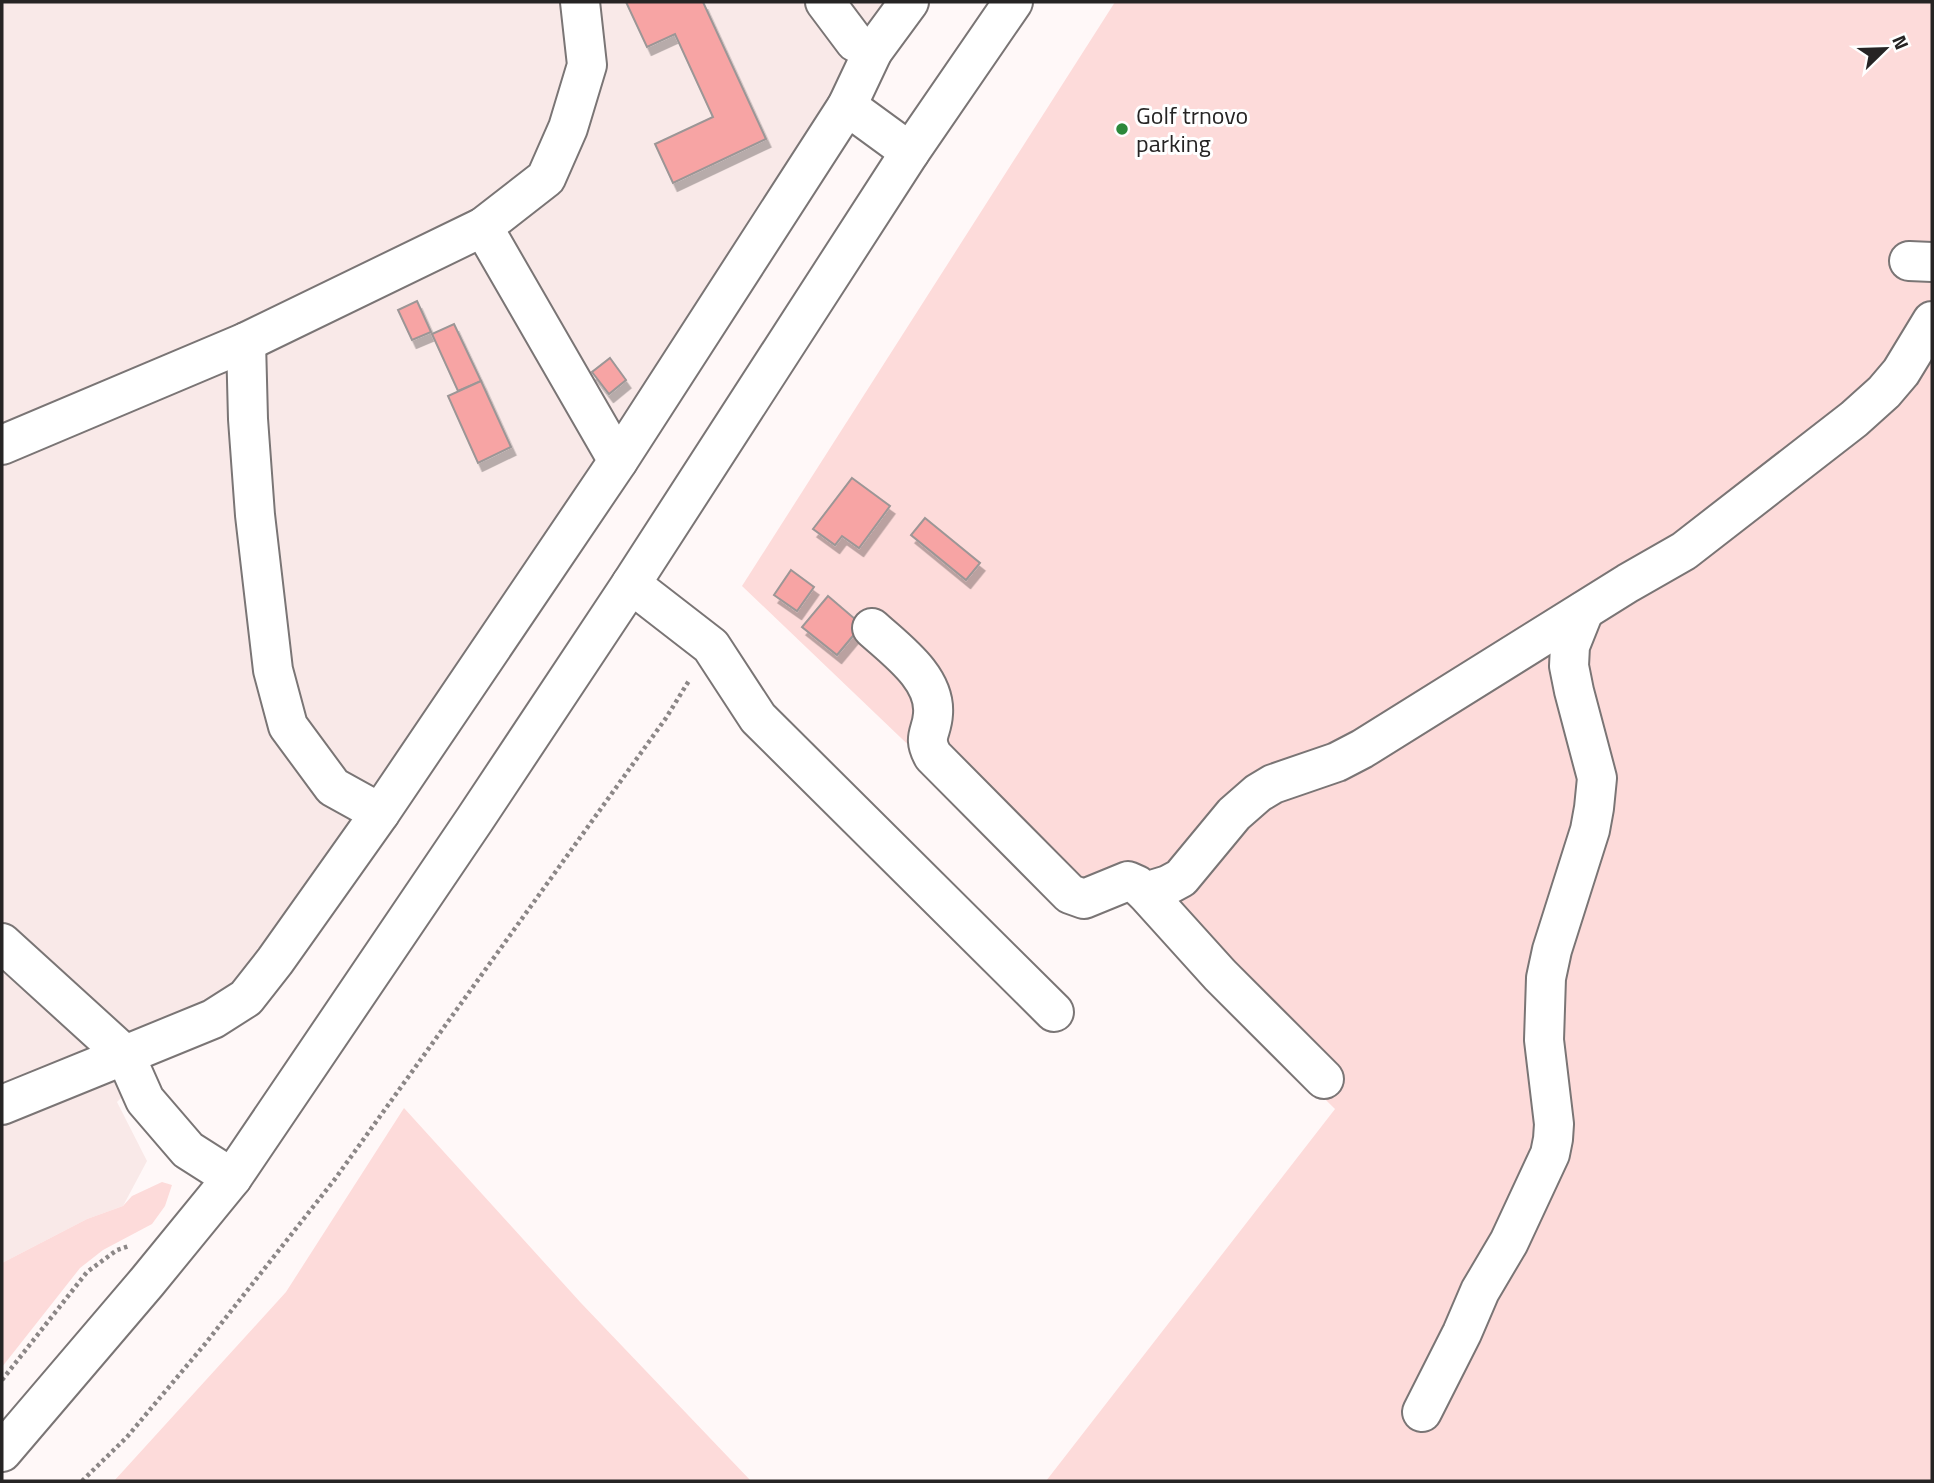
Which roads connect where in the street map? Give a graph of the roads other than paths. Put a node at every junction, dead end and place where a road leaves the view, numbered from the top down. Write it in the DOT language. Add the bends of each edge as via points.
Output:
graph roads {
  1 [pos="580,2"];
  2 [pos="825,2"];
  3 [pos="909,2"];
  4 [pos="1013,2"];
  5 [pos="873,51"];
  6 [pos="847,106"];
  7 [pos="910,152"];
  8 [pos="483,227"];
  9 [pos="1932,321"];
  10 [pos="246,342"];
  11 [pos="2,445"];
  12 [pos="618,461"];
  13 [pos="631,584"];
  14 [pos="1584,611"];
  15 [pos="872,628"];
  16 [pos="380,813"];
  17 [pos="1145,892"];
  18 [pos="2,943"];
  19 [pos="1054,1012"];
  20 [pos="125,1055"];
  21 [pos="1324,1079"];
  22 [pos="2,1105"];
  23 [pos="232,1178"];
  24 [pos="1423,1412"];
  25 [pos="2,1452"];
  1 -- 8 [label="lane" via="587,65 568,128 546,178"];
  2 -- 5 [label="lane" via="855,41"];
  3 -- 5 [label="lane"];
  4 -- 7 [label="lane"];
  5 -- 6 [label="lane"];
  6 -- 7 [label="lane"];
  6 -- 12 [label="lane"];
  7 -- 13 [label="lane"];
  8 -- 10 [label="lane"];
  8 -- 12 [label="lane"];
  9 -- 14 [label="lane" via="1901,372 1854,419 1684,551"];
  10 -- 11 [label="lane"];
  10 -- 16 [label="lane" via="256,515 273,670 288,726 333,787"];
  12 -- 16 [label="lane"];
  13 -- 19 [label="lane" via="711,646 758,718"];
  13 -- 23 [label="lane"];
  14 -- 17 [label="lane" via="1362,749 1265,789 1234,814 1181,878"];
  14 -- 24 [label="lane" via="1570,646 1569,666 1597,790 1590,830 1546,978 1544,1040 1553,1139 1545,1167"];
  15 -- 17 [label="lane" via="925,682 933,699 927,746 933,756 1070,894 1084,899 1128,881"];
  16 -- 20 [label="lane" via="246,998 214,1019"];
  17 -- 21 [label="lane"];
  18 -- 20 [label="lane"];
  20 -- 22 [label="lane"];
  20 -- 23 [label="lane" via="145,1100 179,1140"];
  23 -- 25 [label="lane"];
}
